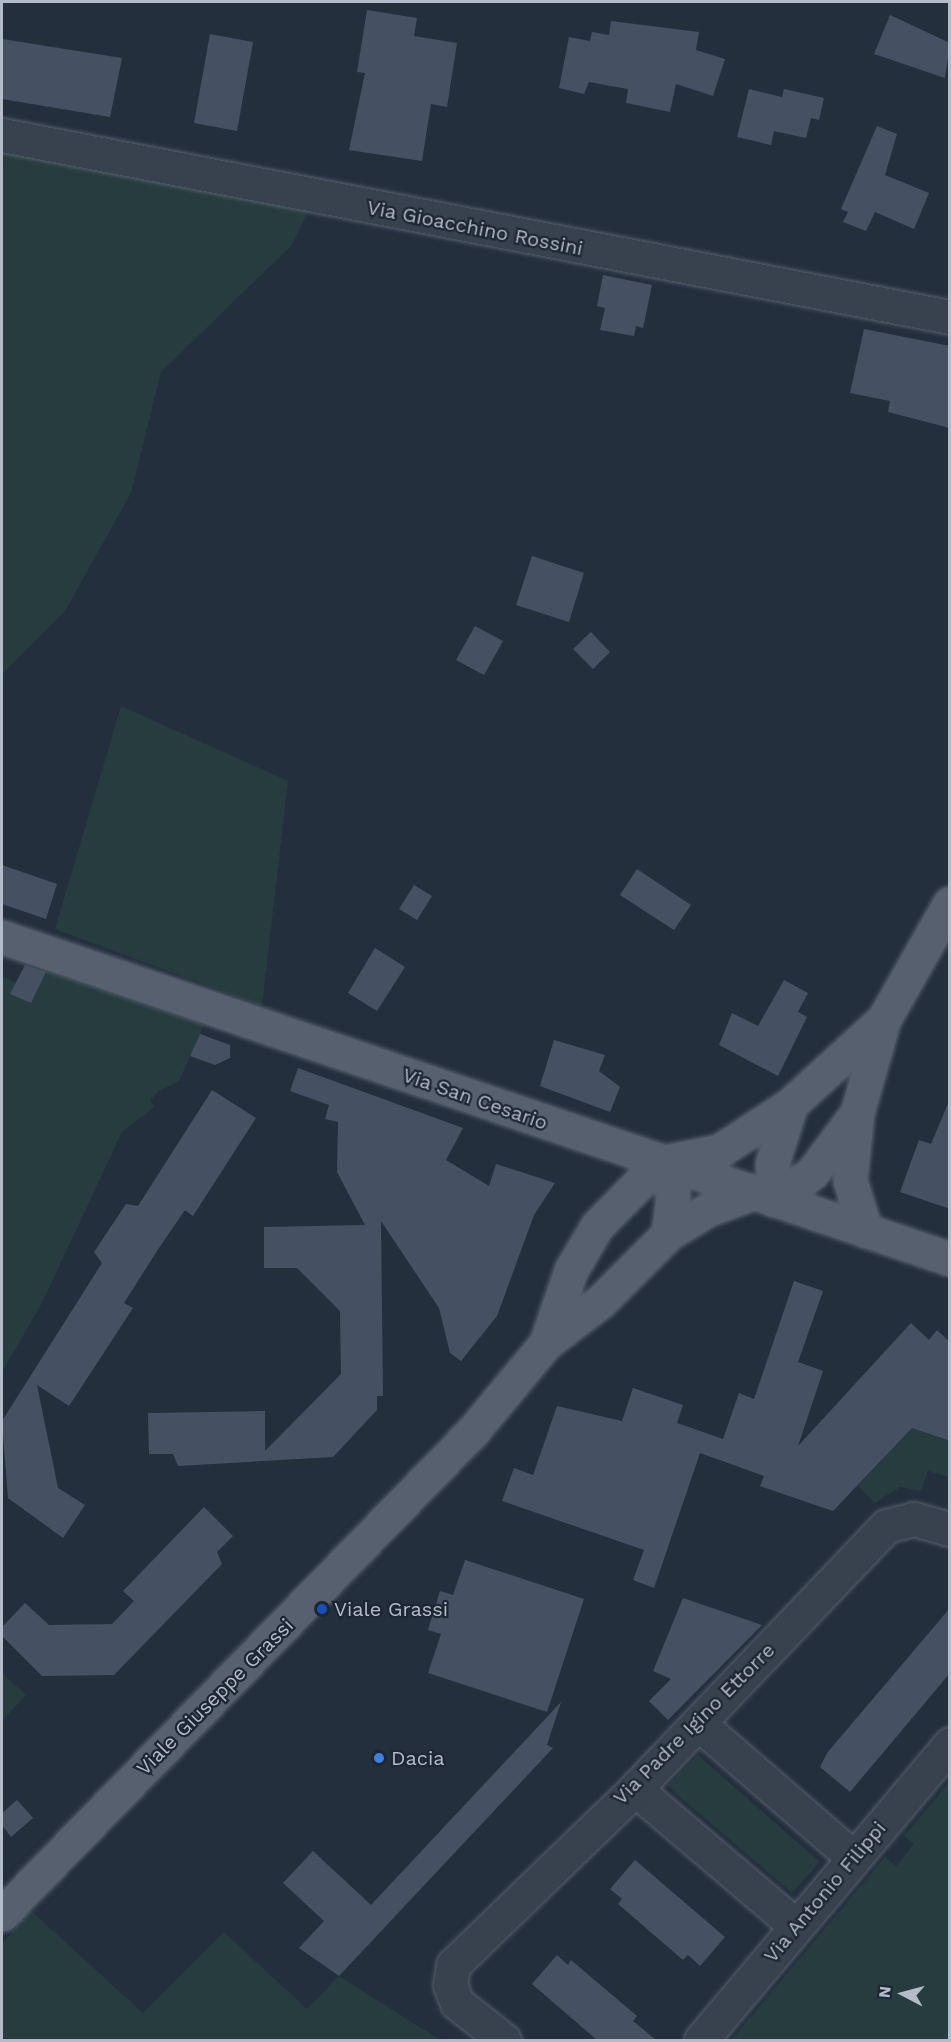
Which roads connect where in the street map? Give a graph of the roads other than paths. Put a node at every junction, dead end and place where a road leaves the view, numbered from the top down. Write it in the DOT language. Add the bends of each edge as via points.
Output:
graph roads {
  1 [pos="2,135"];
  2 [pos="950,317"];
  3 [pos="950,903"];
  4 [pos="2,937"];
  5 [pos="884,1019"];
  6 [pos="791,1104"];
  7 [pos="857,1113"];
  8 [pos="659,1163"];
  9 [pos="763,1196"];
  10 [pos="866,1231"];
  11 [pos="668,1234"];
  12 [pos="950,1259"];
  13 [pos="546,1343"];
  14 [pos="950,1529"];
  15 [pos="698,1723"];
  16 [pos="950,1744"];
  17 [pos="635,1789"];
  18 [pos="854,1857"];
  19 [pos="2,1914"];
  20 [pos="796,1926"];
  21 [pos="504,2040"];
  22 [pos="701,2040"];
  1 -- 2 [label="street, Via Gioacchino Rossini"];
  3 -- 5 [label="main road"];
  4 -- 8 [label="main road, Via San Cesario"];
  5 -- 6 [label="main road"];
  5 -- 7 [label="main road"];
  6 -- 8 [label="main road" via="719,1151"];
  6 -- 9 [label="main road"];
  7 -- 9 [label="main road, Viale Giuseppe Grassi" via="812,1173"];
  7 -- 10 [label="main road" via="850,1181"];
  8 -- 9 [label="main road, Via San Cesario"];
  8 -- 11 [label="main road" via="673,1194"];
  8 -- 13 [label="main road, Viale Giuseppe Grassi" via="597,1226 571,1270"];
  9 -- 10 [label="main road, Via San Cesario"];
  9 -- 11 [label="main road, Viale Giuseppe Grassi" via="709,1209"];
  10 -- 12 [label="main road, Via San Cesario"];
  11 -- 13 [label="main road, Viale Giuseppe Grassi" via="600,1302"];
  13 -- 19 [label="main road, Viale Giuseppe Grassi" via="473,1431"];
  14 -- 15 [label="street, Via Padre Igino Ettorre" via="914,1519 886,1526"];
  15 -- 17 [label="street, Via Padre Igino Ettorre"];
  15 -- 18 [label="street"];
  16 -- 18 [label="street, Via Antonio Filippi"];
  17 -- 20 [label="street"];
  17 -- 21 [label="street, Via Padre Igino Ettorre" via="453,1965 450,1985 457,2003"];
  18 -- 20 [label="street, Via Antonio Filippi"];
  20 -- 22 [label="street, Via Antonio Filippi"];
}
